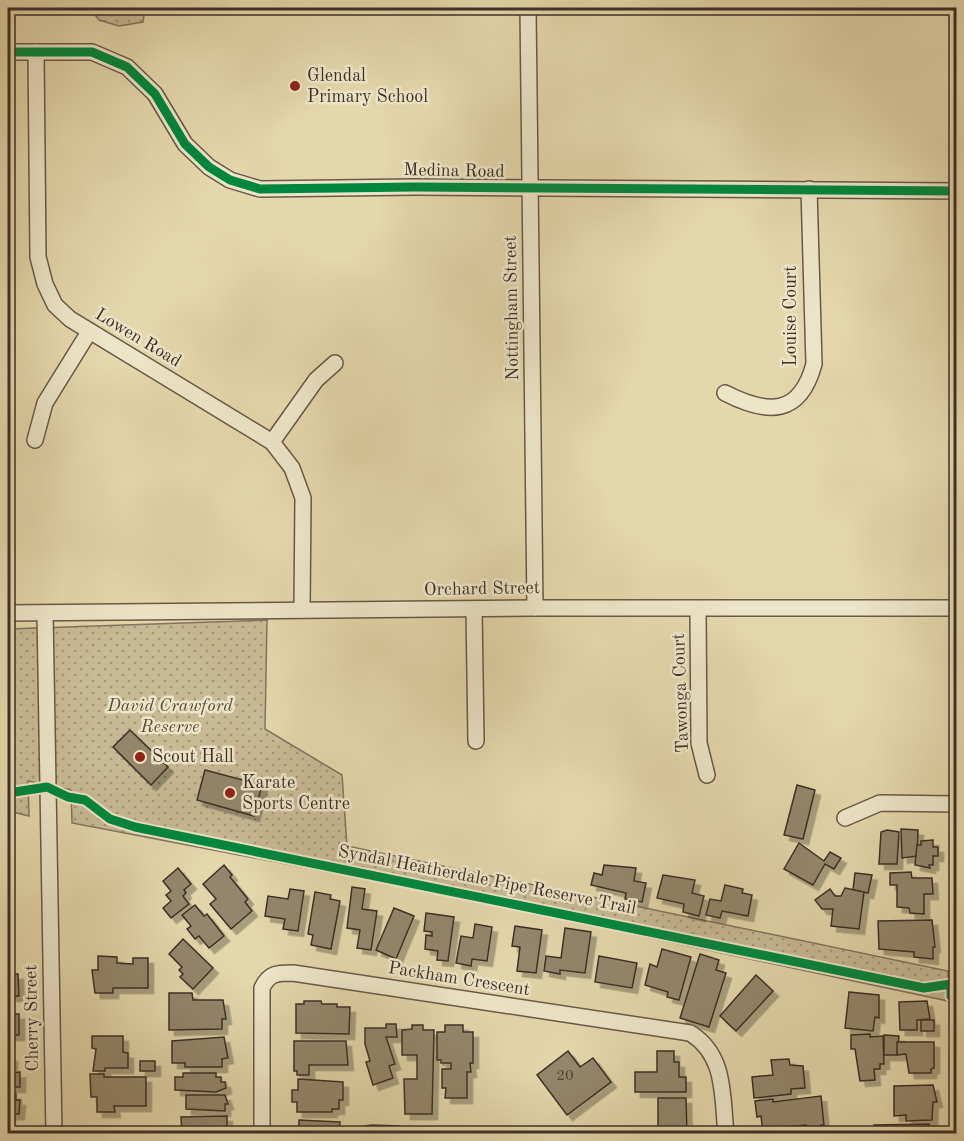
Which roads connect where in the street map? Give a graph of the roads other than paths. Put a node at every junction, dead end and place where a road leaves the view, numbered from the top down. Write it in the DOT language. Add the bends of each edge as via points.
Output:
graph roads {
  1 [pos="528,8"];
  2 [pos="8,52"];
  3 [pos="36,52"];
  4 [pos="530,188"];
  5 [pos="809,189"];
  6 [pos="957,191"];
  7 [pos="89,332"];
  8 [pos="334,363"];
  9 [pos="726,393"];
  10 [pos="35,440"];
  11 [pos="272,442"];
  12 [pos="535,608"];
  13 [pos="957,608"];
  14 [pos="474,609"];
  15 [pos="698,609"];
  16 [pos="302,610"];
  17 [pos="45,613"];
  18 [pos="8,614"];
  19 [pos="476,741"];
  20 [pos="706,776"];
  21 [pos="957,804"];
  22 [pos="845,818"];
  23 [pos="54,1134"];
  24 [pos="262,1134"];
  25 [pos="726,1134"];
  1 -- 4 [label="street, Nottingham Street"];
  2 -- 3 [label="street, Medina Road"];
  3 -- 4 [label="street, Medina Road" via="92,52 127,67 154,94 185,144 209,167 230,180 260,189"];
  3 -- 7 [label="street, Lowen Road" via="38,257 55,305"];
  4 -- 5 [label="street, Medina Road"];
  4 -- 12 [label="street, Nottingham Street"];
  5 -- 6 [label="street, Medina Road"];
  5 -- 9 [label="street, Louise Court" via="814,364 809,382 788,405 768,408 749,406"];
  7 -- 10 [label="street" via="45,403"];
  7 -- 11 [label="street, Lowen Road"];
  8 -- 11 [label="street" via="316,380"];
  11 -- 16 [label="street, Lowen Road" via="292,468 303,498"];
  12 -- 14 [label="street, Orchard Street"];
  12 -- 15 [label="street, Orchard Street"];
  13 -- 15 [label="street, Orchard Street"];
  14 -- 16 [label="street, Orchard Street"];
  14 -- 19 [label="street"];
  15 -- 20 [label="street, Tawonga Court" via="699,743"];
  16 -- 17 [label="street, Orchard Street"];
  17 -- 18 [label="street, Orchard Street"];
  17 -- 23 [label="street, Cherry Street"];
  21 -- 22 [label="street" via="880,803"];
  24 -- 25 [label="street, Packham Crescent" via="262,988 267,978 276,973 690,1033 713,1053 719,1071"];
}
